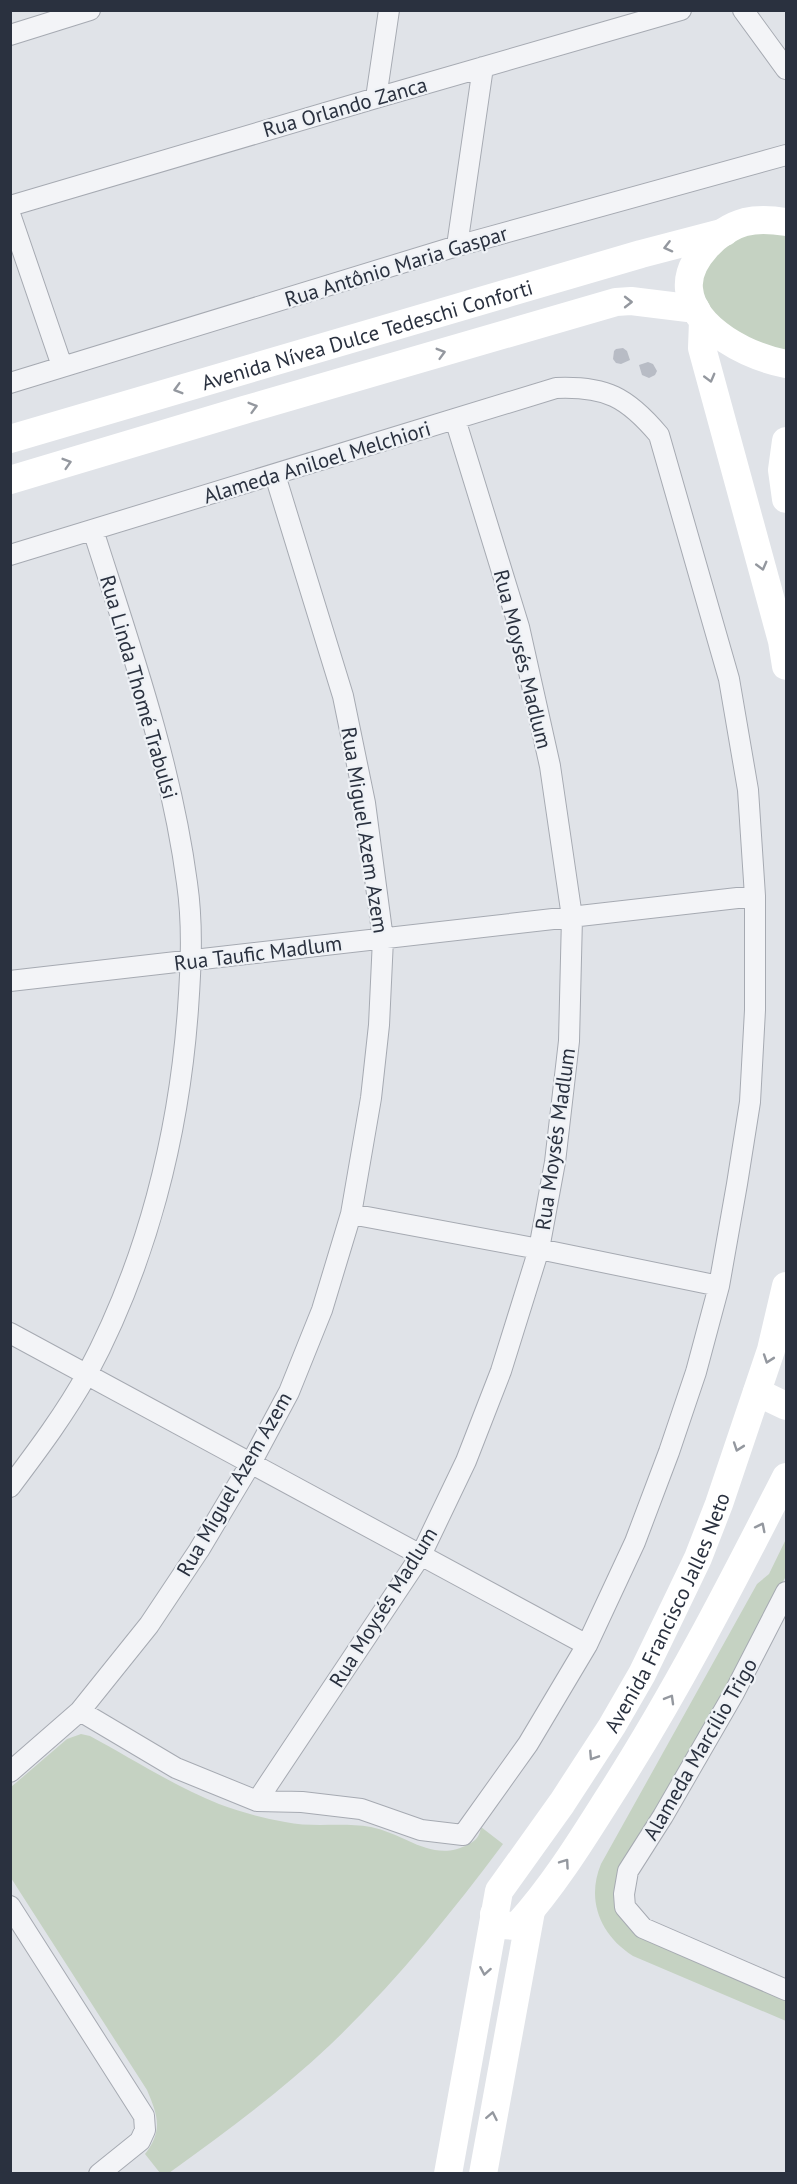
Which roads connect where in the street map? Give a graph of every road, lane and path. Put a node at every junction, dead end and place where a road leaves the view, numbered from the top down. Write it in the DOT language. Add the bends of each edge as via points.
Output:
graph roads {
  1 [pos="90,10"];
  2 [pos="389,10"];
  3 [pos="681,10"];
  4 [pos="743,10"];
  5 [pos="10,34"];
  6 [pos="483,67"];
  7 [pos="786,69"];
  8 [pos="376,98"];
  9 [pos="785,155"];
  10 [pos="10,206"];
  11 [pos="10,213"];
  12 [pos="786,222"];
  13 [pos="724,232"];
  14 [pos="457,246"];
  15 [pos="700,315"];
  16 [pos="786,364"];
  17 [pos="62,366"];
  18 [pos="10,383"];
  19 [pos="454,419"];
  20 [pos="10,439"];
  21 [pos="786,441"];
  22 [pos="275,475"];
  23 [pos="10,480"];
  24 [pos="786,499"];
  25 [pos="93,530"];
  26 [pos="10,555"];
  27 [pos="786,666"];
  28 [pos="755,896"];
  29 [pos="572,917"];
  30 [pos="383,939"];
  31 [pos="192,961"];
  32 [pos="10,981"];
  33 [pos="351,1214"];
  34 [pos="539,1249"];
  35 [pos="719,1286"];
  36 [pos="786,1286"];
  37 [pos="10,1333"];
  38 [pos="86,1374"];
  39 [pos="757,1392"];
  40 [pos="786,1406"];
  41 [pos="251,1463"];
  42 [pos="786,1477"];
  43 [pos="10,1487"];
  44 [pos="421,1555"];
  45 [pos="786,1593"];
  46 [pos="587,1645"];
  47 [pos="80,1711"];
  48 [pos="10,1772"];
  49 [pos="257,1801"];
  50 [pos="10,1906"];
  51 [pos="531,1911"];
  52 [pos="494,1914"];
  53 [pos="785,1985"];
  54 [pos="99,2174"];
  55 [pos="448,2174"];
  56 [pos="483,2174"];
  1 -- 5 [label="street"];
  2 -- 8 [label="street"];
  3 -- 6 [label="street, Rua Orlando Zanca"];
  4 -- 7 [label="street"];
  6 -- 8 [label="street, Rua Orlando Zanca"];
  6 -- 14 [label="street"];
  8 -- 10 [label="street, Rua Orlando Zanca"];
  9 -- 14 [label="street, Rua Antônio Maria Gaspar"];
  11 -- 17 [label="street"];
  12 -- 13 [label="street, Avenida Nívea Dulce Tedeschi Conforti" via="757,220"];
  13 -- 15 [label="street" via="707,247 690,276 689,289"];
  13 -- 20 [label="street, Avenida Nívea Dulce Tedeschi Conforti, one-way"];
  14 -- 17 [label="street, Rua Antônio Maria Gaspar"];
  15 -- 16 [label="street" via="743,349"];
  23 -- 15 [label="street, Avenida Nívea Dulce Tedeschi Conforti, one-way" via="616,302 631,301"];
  15 -- 27 [label="street, one-way" via="702,348"];
  17 -- 18 [label="street, Rua Antônio Maria Gaspar"];
  19 -- 22 [label="street, Alameda Aniloel Melchiori"];
  19 -- 28 [label="street, Alameda Aniloel Melchiori" via="556,388 578,387 601,391 623,401 659,435 729,679 748,790"];
  19 -- 29 [label="street, Rua Moysés Madlum" via="519,627 550,766"];
  21 -- 24 [label="street" via="782,470"];
  22 -- 25 [label="street, Alameda Aniloel Melchiori"];
  22 -- 30 [label="street, Rua Miguel Azem Azem" via="343,696 365,803"];
  25 -- 26 [label="street, Alameda Aniloel Melchiori"];
  25 -- 31 [label="street, Rua Linda Thomé Trabulsi" via="146,695 170,791 188,884"];
  28 -- 29 [label="street, Rua Taufic Madlum"];
  28 -- 35 [label="street, Alameda Aniloel Melchiori" via="750,1102"];
  29 -- 30 [label="street, Rua Taufic Madlum"];
  29 -- 34 [label="street, Rua Moysés Madlum" via="568,1041 555,1162"];
  30 -- 31 [label="street, Rua Taufic Madlum"];
  30 -- 33 [label="street, Rua Miguel Azem Azem" via="371,1098"];
  31 -- 32 [label="street, Rua Taufic Madlum"];
  31 -- 38 [label="street, Rua Linda Thomé Trabulsi" via="184,1062 167,1154 144,1239"];
  33 -- 34 [label="street"];
  33 -- 41 [label="street, Rua Miguel Azem Azem" via="322,1310 289,1392"];
  34 -- 35 [label="street"];
  34 -- 44 [label="street, Rua Moysés Madlum" via="501,1371 466,1461"];
  35 -- 46 [label="street, Alameda Aniloel Melchiori" via="669,1452 635,1542"];
  36 -- 39 [label="street, Avenida Francisco Jalles Neto, one-way"];
  37 -- 38 [label="street"];
  38 -- 41 [label="street"];
  38 -- 43 [label="street, Rua Linda Thomé Trabulsi" via="50,1433"];
  39 -- 40 [label="street"];
  39 -- 52 [label="street, Avenida Francisco Jalles Neto, one-way" via="698,1558 642,1674 562,1803 499,1891"];
  41 -- 44 [label="street"];
  41 -- 47 [label="street, Rua Miguel Azem Azem" via="149,1625"];
  51 -- 42 [label="street, Avenida Francisco Jalles Neto, one-way" via="643,1744"];
  44 -- 46 [label="street"];
  44 -- 49 [label="street, Rua Moysés Madlum"];
  45 -- 53 [label="street, Alameda Marcílio Trigo" via="734,1693 628,1871 625,1883 626,1907 643,1928"];
  46 -- 49 [label="street, Alameda Aniloel Melchiori" via="528,1744 463,1835 421,1830 361,1809"];
  47 -- 48 [label="street, Rua Miguel Azem Azem"];
  47 -- 49 [label="street" via="176,1768"];
  50 -- 54 [label="street" via="144,2116 145,2130 140,2141"];
  51 -- 52 [label="street, Avenida Francisco Jalles Neto" via="517,1926 501,1925"];
  56 -- 51 [label="street, Avenida Francisco Jalles Neto, one-way"];
  52 -- 55 [label="street, Avenida Francisco Jalles Neto, one-way"];
}
